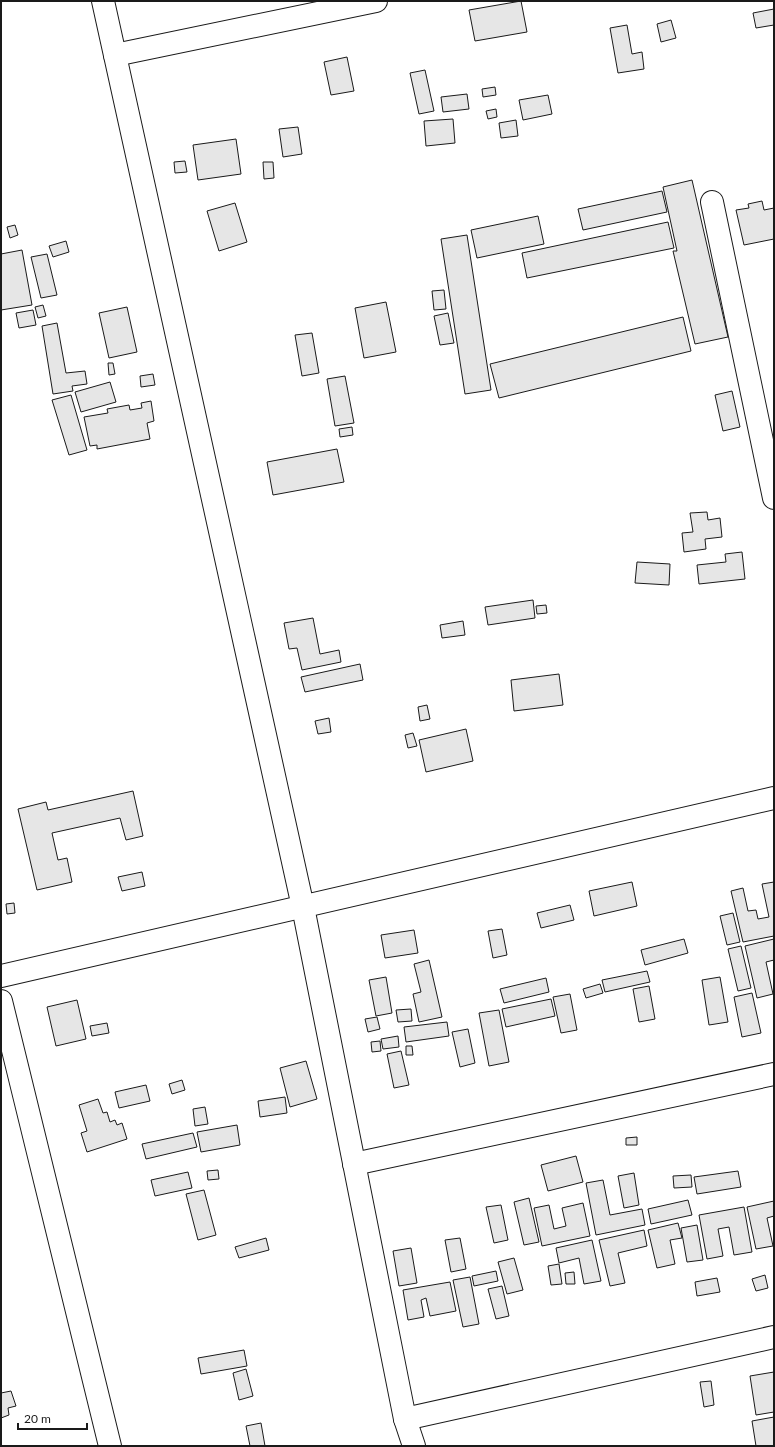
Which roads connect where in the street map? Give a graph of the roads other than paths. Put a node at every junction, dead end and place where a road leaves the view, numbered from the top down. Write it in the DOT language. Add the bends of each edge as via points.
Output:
graph roads {
  1 [pos="103,1"];
  2 [pos="376,1"];
  3 [pos="115,56"];
  4 [pos="712,202"];
  5 [pos="774,498"];
  6 [pos="774,798"];
  7 [pos="303,907"];
  8 [pos="1,976"];
  9 [pos="1,1001"];
  10 [pos="774,1074"];
  11 [pos="354,1164"];
  12 [pos="774,1337"];
  13 [pos="406,1419"];
  14 [pos="110,1446"];
  15 [pos="414,1446"];
  1 -- 3 [label="street"];
  2 -- 3 [label="street"];
  3 -- 7 [label="street"];
  4 -- 5 [label="street"];
  6 -- 7 [label="street"];
  7 -- 8 [label="street"];
  7 -- 11 [label="street"];
  9 -- 14 [label="street"];
  10 -- 11 [label="street"];
  11 -- 13 [label="street"];
  12 -- 13 [label="street"];
  13 -- 15 [label="street"];
}
